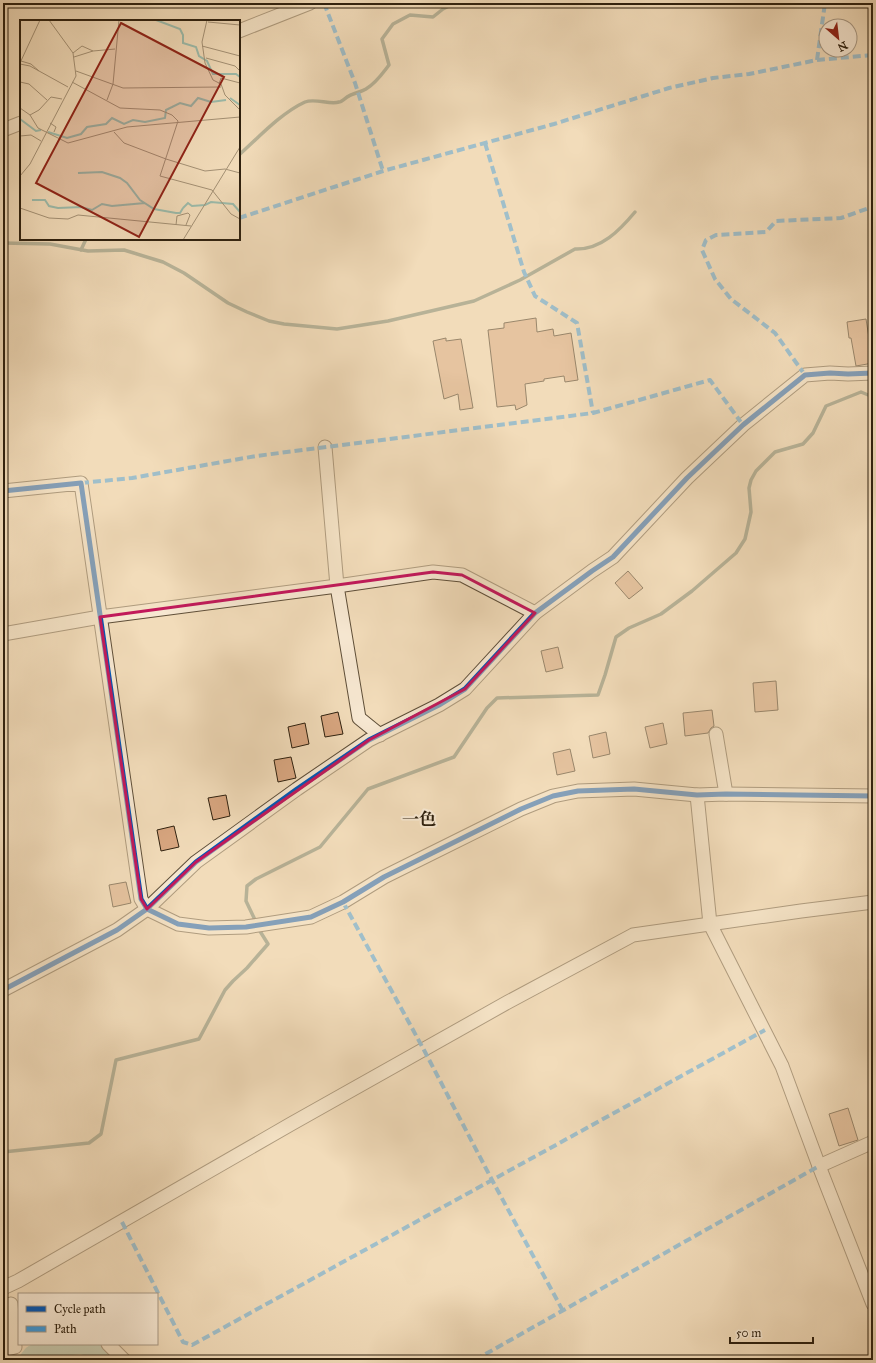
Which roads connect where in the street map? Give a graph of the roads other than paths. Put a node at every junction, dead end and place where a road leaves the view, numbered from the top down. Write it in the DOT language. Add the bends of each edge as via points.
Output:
graph roads {
  1 [pos="310,3"];
  2 [pos="240,31"];
  3 [pos="20,122"];
  4 [pos="3,130"];
  5 [pos="873,373"];
  6 [pos="325,447"];
  7 [pos="3,491"];
  8 [pos="337,586"];
  9 [pos="535,614"];
  10 [pos="100,617"];
  11 [pos="3,634"];
  12 [pos="716,734"];
  13 [pos="380,735"];
  14 [pos="726,794"];
  15 [pos="696,795"];
  16 [pos="873,796"];
  17 [pos="873,902"];
  18 [pos="147,910"];
  19 [pos="710,924"];
  20 [pos="3,990"];
  21 [pos="873,1142"];
  22 [pos="819,1166"];
  23 [pos="3,1288"];
  24 [pos="11,1303"];
  25 [pos="873,1304"];
  26 [pos="109,1345"];
  27 [pos="3,1350"];
  28 [pos="124,1360"];
  1 -- 2 [label="street"];
  3 -- 4 [label="street"];
  5 -- 9 [label="street" via="805,375 743,425 687,478 613,557"];
  6 -- 8 [label="street"];
  7 -- 10 [label="street" via="81,484"];
  8 -- 9 [label="street" via="433,572 462,575"];
  8 -- 10 [label="street"];
  8 -- 13 [label="street" via="359,718"];
  9 -- 13 [label="street" via="465,689"];
  10 -- 11 [label="street"];
  10 -- 18 [label="street" via="141,899"];
  12 -- 14 [label="street"];
  13 -- 18 [label="street" via="303,784 196,862"];
  14 -- 15 [label="street"];
  14 -- 16 [label="street"];
  15 -- 18 [label="street" via="634,789 578,791 552,796 384,877 343,902 311,917 246,927 209,928 178,924"];
  15 -- 19 [label="street"];
  17 -- 19 [label="street"];
  18 -- 20 [label="street" via="117,930"];
  19 -- 22 [label="street" via="782,1066"];
  19 -- 23 [label="street" via="633,935 508,1002 18,1282"];
  21 -- 22 [label="street"];
  22 -- 25 [label="street"];
  24 -- 27 [label="street" via="15,1347"];
  26 -- 28 [label="street"];
}
